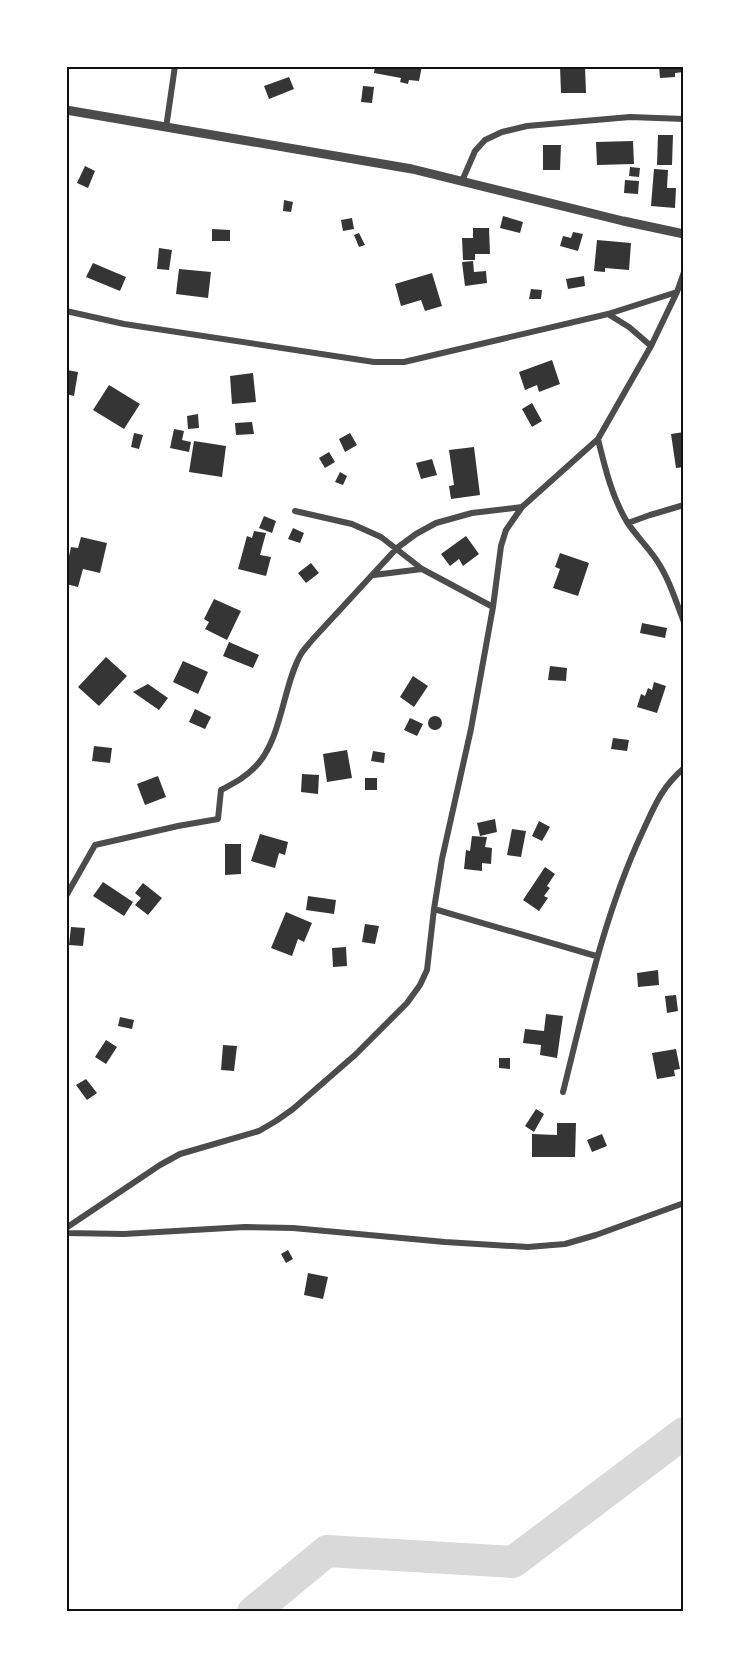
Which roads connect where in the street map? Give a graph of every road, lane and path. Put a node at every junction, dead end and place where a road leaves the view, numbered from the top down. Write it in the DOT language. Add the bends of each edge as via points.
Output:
graph roads {
  1 [pos="175,66"];
  2 [pos="66,110"];
  3 [pos="684,119"];
  4 [pos="166,128"];
  5 [pos="462,181"];
  6 [pos="684,234"];
  7 [pos="684,272"];
  8 [pos="676,292"];
  9 [pos="66,311"];
  10 [pos="608,314"];
  11 [pos="651,346"];
  12 [pos="598,439"];
  13 [pos="684,505"];
  14 [pos="522,507"];
  15 [pos="296,512"];
  16 [pos="628,524"];
  17 [pos="397,548"];
  18 [pos="422,569"];
  19 [pos="373,575"];
  20 [pos="493,607"];
  21 [pos="684,622"];
  22 [pos="684,768"];
  23 [pos="66,896"];
  24 [pos="434,909"];
  25 [pos="597,956"];
  26 [pos="563,1092"];
  27 [pos="684,1203"];
  28 [pos="66,1228"];
  29 [pos="66,1233"];
  1 -- 4 [label="street"];
  2 -- 4 [label="street"];
  3 -- 5 [label="street" via="630,117 527,126 502,132 485,140 475,152"];
  4 -- 5 [label="street"];
  5 -- 6 [label="street"];
  7 -- 8 [label="street"];
  8 -- 10 [label="street"];
  8 -- 11 [label="street"];
  9 -- 10 [label="street" via="134,326 374,362 404,362"];
  10 -- 11 [label="street"];
  11 -- 12 [label="street"];
  12 -- 14 [label="street"];
  12 -- 16 [label="street" via="610,485"];
  13 -- 16 [label="street"];
  14 -- 17 [label="street" via="472,513 436,524"];
  14 -- 20 [label="street" via="506,530 501,546"];
  15 -- 17 [label="street" via="352,524"];
  16 -- 21 [label="street" via="655,556"];
  17 -- 18 [label="street"];
  17 -- 19 [label="street"];
  18 -- 19 [label="street"];
  18 -- 20 [label="street"];
  19 -- 23 [label="street" via="302,653 269,745 258,765 221,790 218,819 95,845"];
  20 -- 24 [label="street"];
  22 -- 25 [label="street" via="662,791 637,844"];
  24 -- 25 [label="street"];
  24 -- 28 [label="street" via="427,970 420,985 355,1055 293,1109 259,1131 180,1154"];
  25 -- 26 [label="street"];
  27 -- 29 [label="street" via="565,1244 528,1247 293,1228"];
}
